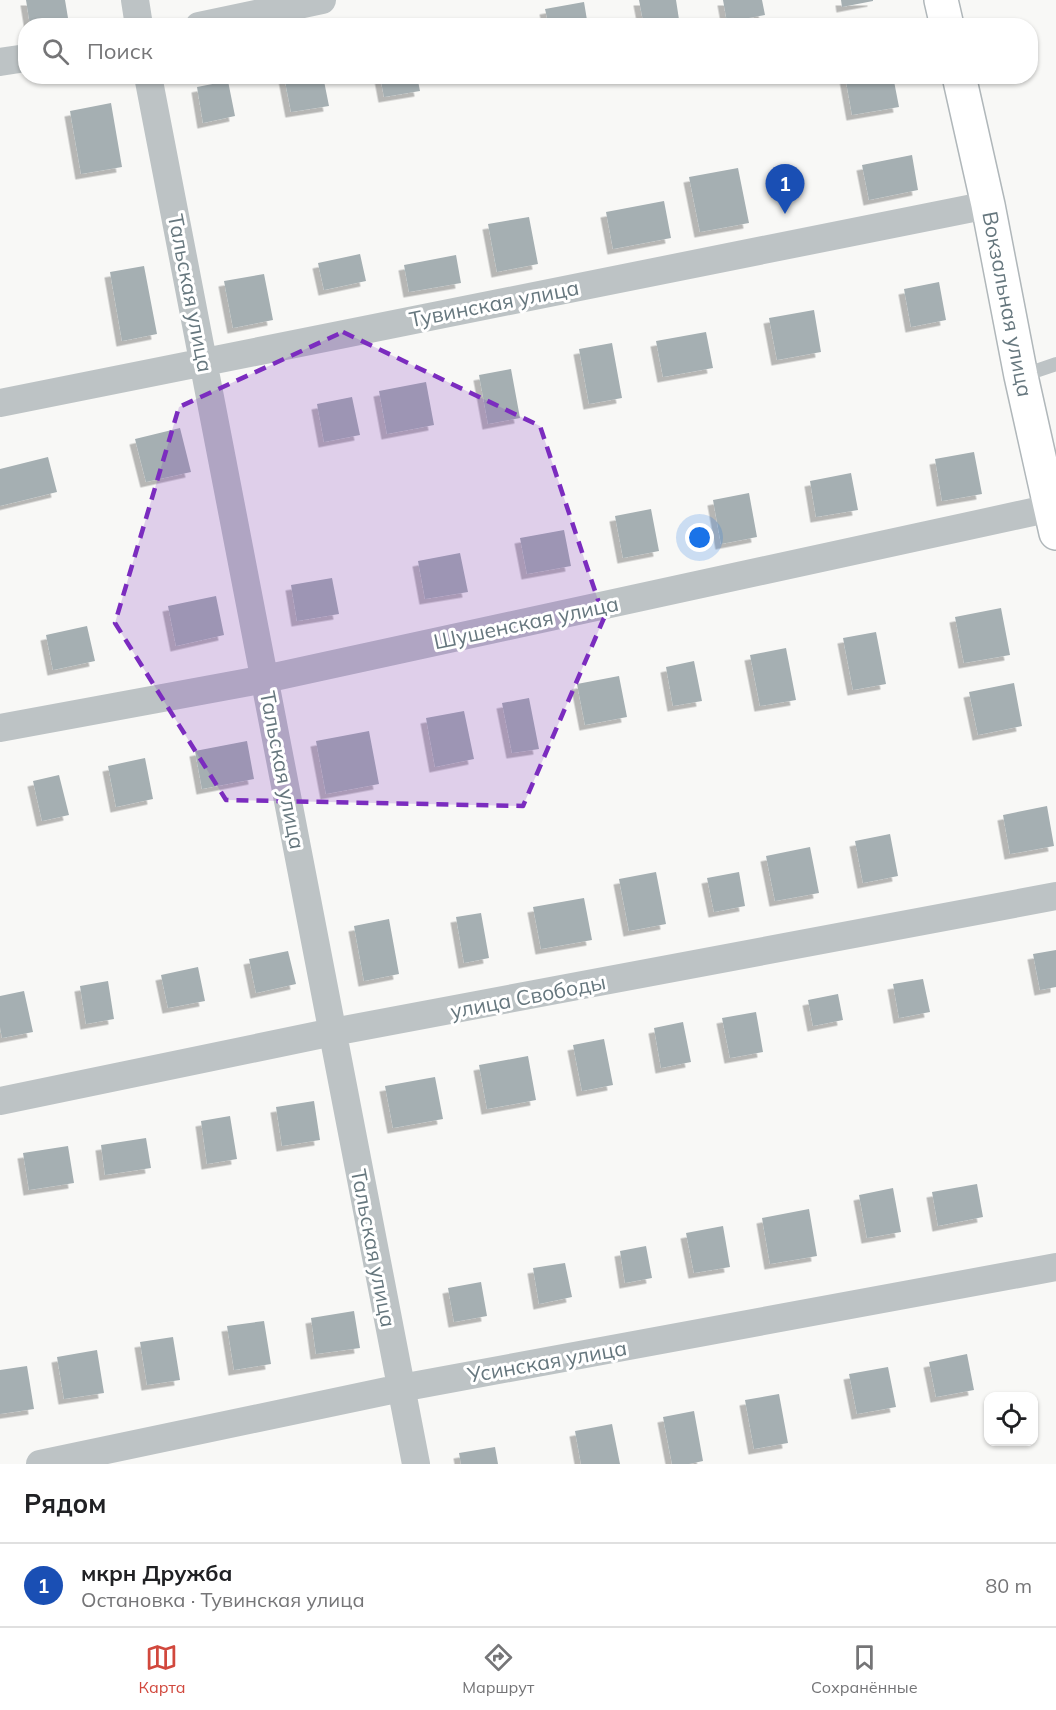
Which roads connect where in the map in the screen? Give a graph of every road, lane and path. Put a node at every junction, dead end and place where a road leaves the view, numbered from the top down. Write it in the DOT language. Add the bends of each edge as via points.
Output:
graph roads {
  1 [pos="135,0"];
  2 [pos="322,0"];
  3 [pos="941,0"];
  4 [pos="138,18"];
  5 [pos="237,18"];
  6 [pos="945,18"];
  7 [pos="18,60"];
  8 [pos="0,63"];
  9 [pos="150,84"];
  10 [pos="961,84"];
  11 [pos="988,205"];
  12 [pos="204,361"];
  13 [pos="1056,364"];
  14 [pos="1021,376"];
  15 [pos="0,403"];
  16 [pos="1054,520"];
  17 [pos="265,679"];
  18 [pos="0,728"];
  19 [pos="1056,896"];
  20 [pos="333,1032"];
  21 [pos="0,1101"];
  22 [pos="1056,1267"];
  23 [pos="401,1388"];
  24 [pos="40,1464"];
  25 [pos="416,1464"];
  1 -- 4 [label="street"];
  2 -- 5 [label="street"];
  3 -- 6 [label="street"];
  7 -- 8 [label="street"];
  9 -- 12 [label="street, Тальская улица"];
  10 -- 11 [label="street, Вокзальная улица"];
  11 -- 12 [label="street, Тувинская улица"];
  11 -- 14 [label="street, Вокзальная улица"];
  12 -- 15 [label="street, Тувинская улица"];
  12 -- 17 [label="street, Тальская улица"];
  13 -- 14 [label="lane"];
  14 -- 16 [label="street, Вокзальная улица"];
  16 -- 17 [label="street, Шушенская улица"];
  17 -- 18 [label="street, Шушенская улица"];
  17 -- 20 [label="street, Тальская улица"];
  19 -- 20 [label="street, улица Свободы"];
  20 -- 21 [label="street, улица Свободы"];
  20 -- 23 [label="street, Тальская улица"];
  22 -- 23 [label="street, Усинская улица"];
  23 -- 24 [label="street, Усинская улица"];
  23 -- 25 [label="street, Тальская улица"];
}
